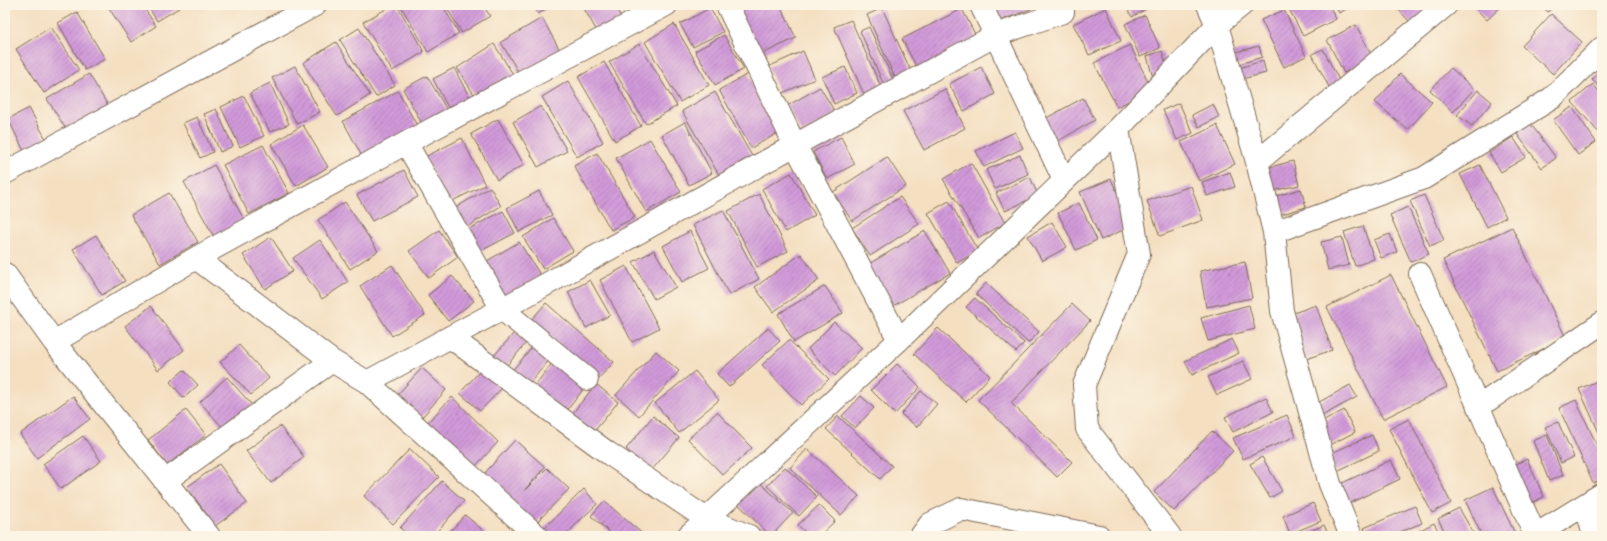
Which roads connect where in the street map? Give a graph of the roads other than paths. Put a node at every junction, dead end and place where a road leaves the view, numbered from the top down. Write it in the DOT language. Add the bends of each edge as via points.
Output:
graph roads {
  1 [pos="315,5"];
  2 [pos="666,5"];
  3 [pos="727,5"];
  4 [pos="981,5"];
  5 [pos="1208,5"];
  6 [pos="1242,5"];
  7 [pos="1446,5"];
  8 [pos="1063,12"];
  9 [pos="1217,25"];
  10 [pos="996,35"];
  11 [pos="1602,48"];
  12 [pos="1118,129"];
  13 [pos="406,143"];
  14 [pos="795,145"];
  15 [pos="1257,162"];
  16 [pos="5,173"];
  17 [pos="1064,180"];
  18 [pos="1274,232"];
  19 [pos="196,258"];
  20 [pos="5,274"];
  21 [pos="1420,274"];
  22 [pos="502,309"];
  23 [pos="1602,323"];
  24 [pos="450,337"];
  25 [pos="899,340"];
  26 [pos="54,342"];
  27 [pos="332,360"];
  28 [pos="587,379"];
  29 [pos="367,382"];
  30 [pos="1478,407"];
  31 [pos="165,481"];
  32 [pos="1594,500"];
  33 [pos="705,518"];
  34 [pos="209,536"];
  35 [pos="537,536"];
  36 [pos="688,536"];
  37 [pos="749,536"];
  38 [pos="920,536"];
  39 [pos="1099,536"];
  40 [pos="1170,536"];
  41 [pos="1351,536"];
  42 [pos="1535,536"];
  43 [pos="1594,536"];
  1 -- 16 [label="street"];
  2 -- 13 [label="street"];
  3 -- 14 [label="street"];
  4 -- 10 [label="street"];
  5 -- 9 [label="street"];
  6 -- 9 [label="street"];
  7 -- 15 [label="street"];
  8 -- 10 [label="street"];
  9 -- 12 [label="street"];
  9 -- 15 [label="street"];
  10 -- 14 [label="street"];
  10 -- 17 [label="street"];
  11 -- 18 [label="street" via="1552,98 1424,178"];
  12 -- 17 [label="street"];
  12 -- 40 [label="street" via="1139,254 1084,385 1087,429"];
  13 -- 19 [label="street"];
  13 -- 22 [label="street"];
  14 -- 22 [label="street"];
  14 -- 25 [label="street"];
  15 -- 18 [label="street"];
  17 -- 25 [label="street"];
  18 -- 41 [label="street" via="1282,311 1330,484"];
  19 -- 26 [label="street"];
  19 -- 27 [label="street"];
  20 -- 26 [label="street"];
  21 -- 30 [label="street"];
  22 -- 24 [label="street"];
  22 -- 28 [label="street"];
  23 -- 30 [label="street"];
  24 -- 29 [label="street"];
  24 -- 33 [label="street" via="608,453"];
  25 -- 33 [label="street"];
  26 -- 31 [label="street"];
  27 -- 29 [label="street"];
  27 -- 31 [label="street"];
  29 -- 35 [label="street"];
  30 -- 42 [label="street"];
  31 -- 34 [label="street"];
  32 -- 42 [label="street"];
  32 -- 43 [label="street"];
  33 -- 36 [label="street"];
  33 -- 37 [label="street"];
  38 -- 39 [label="street" via="930,524 961,509"];
}
